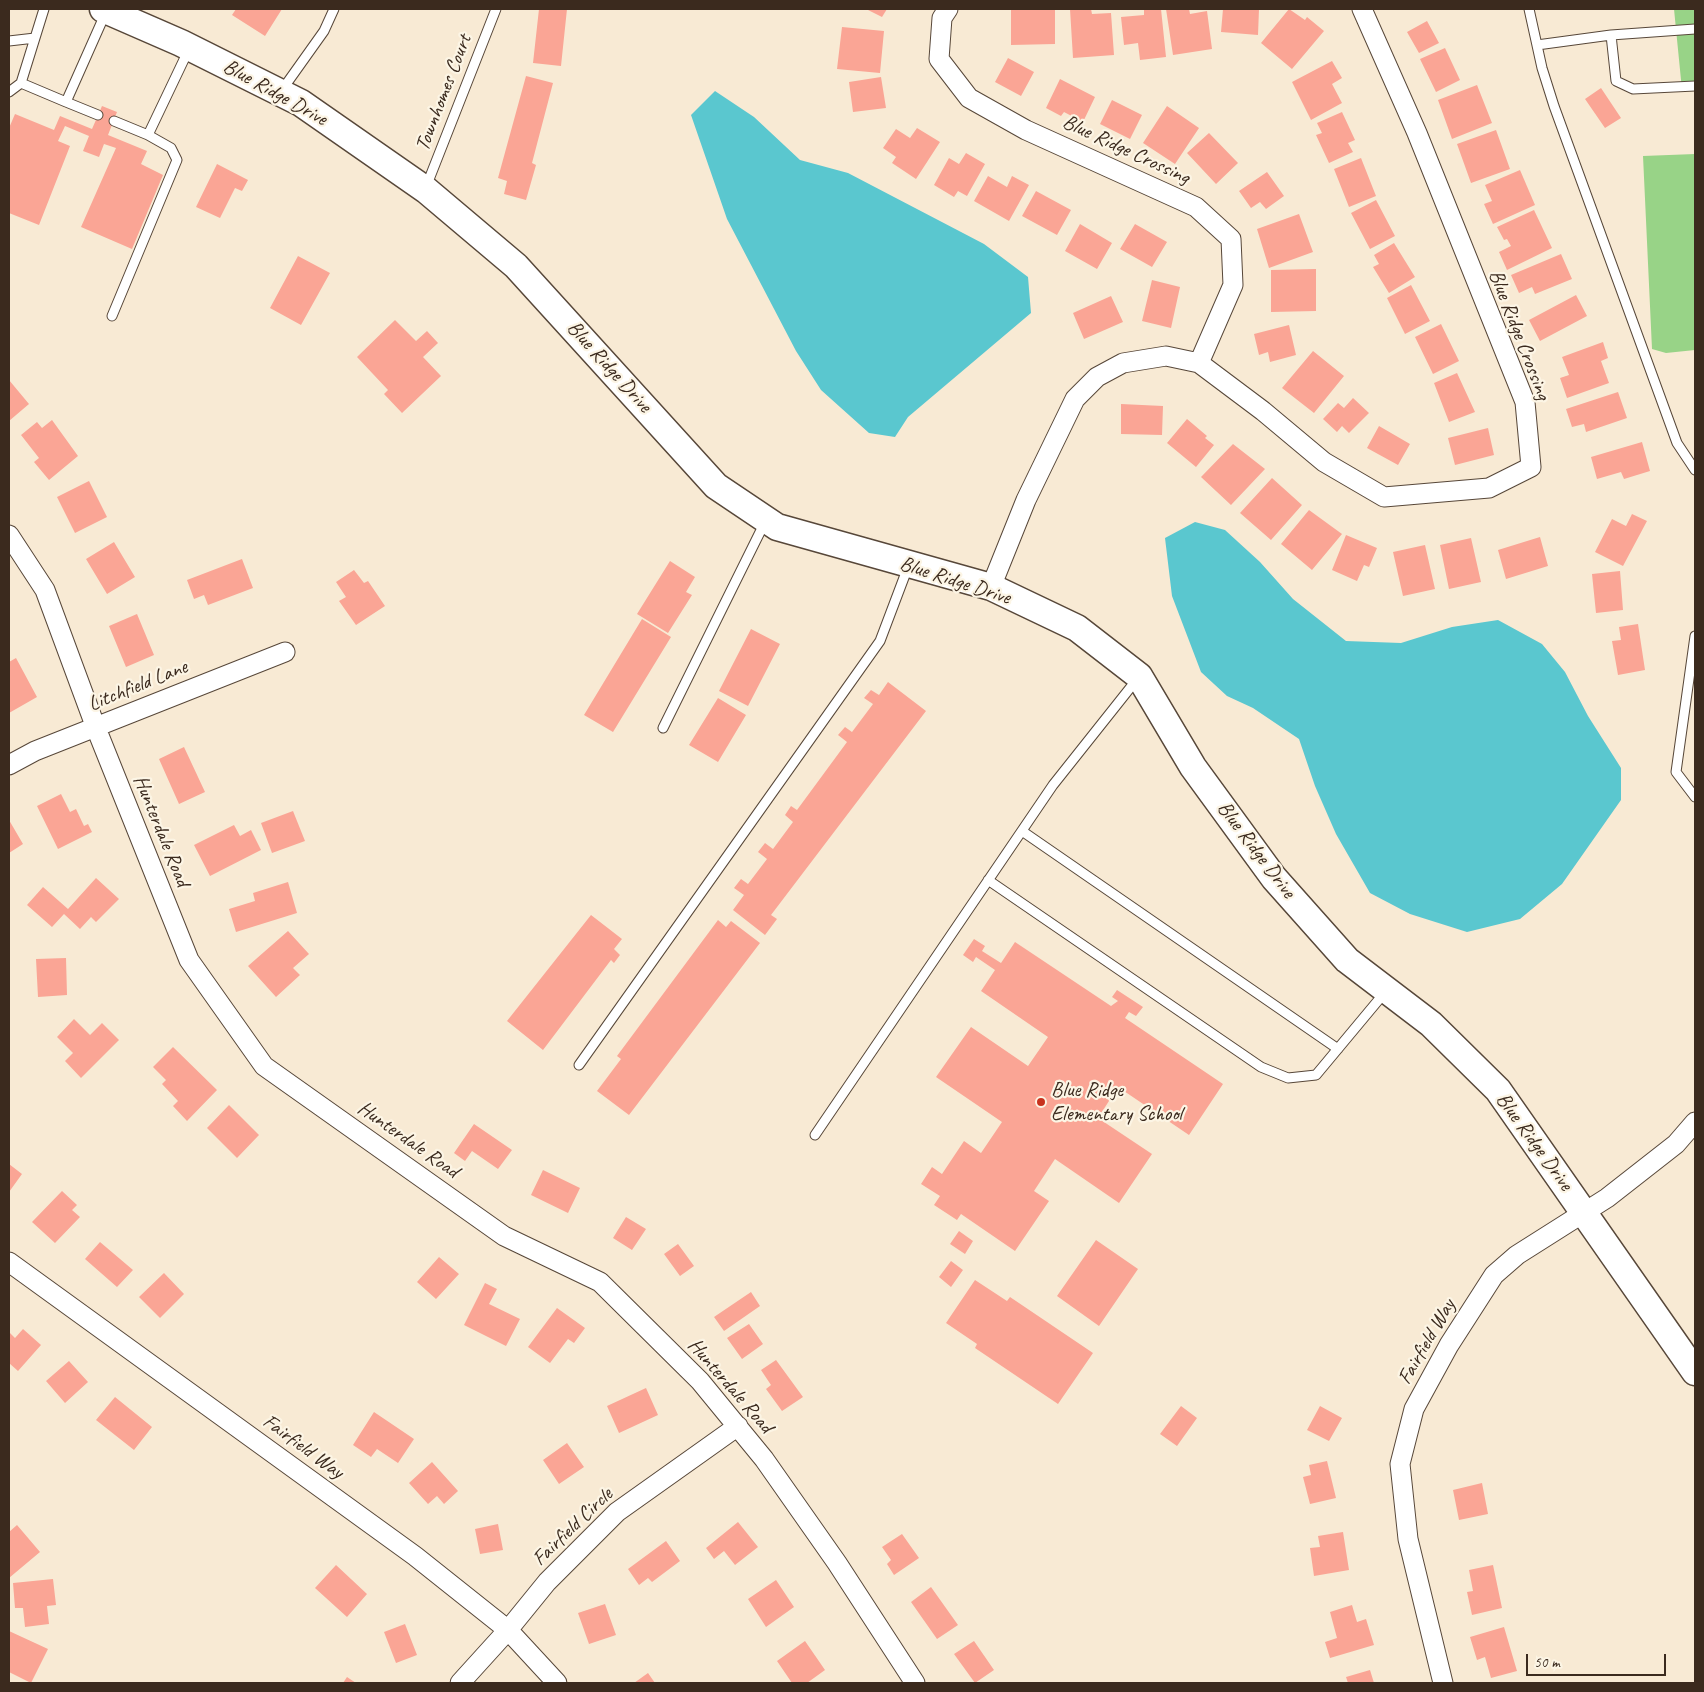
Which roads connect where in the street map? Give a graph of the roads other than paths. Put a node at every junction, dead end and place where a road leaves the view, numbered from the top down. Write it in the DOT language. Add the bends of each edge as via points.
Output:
graph roads {
  1 [pos="44,9"];
  2 [pos="334,9"];
  3 [pos="496,9"];
  4 [pos="948,9"];
  5 [pos="1362,9"];
  6 [pos="1530,9"];
  7 [pos="105,10"];
  8 [pos="1695,29"];
  9 [pos="1610,35"];
  10 [pos="35,38"];
  11 [pos="9,41"];
  12 [pos="1537,45"];
  13 [pos="190,48"];
  14 [pos="21,83"];
  15 [pos="1695,86"];
  16 [pos="9,92"];
  17 [pos="280,92"];
  18 [pos="66,102"];
  19 [pos="98,115"];
  20 [pos="114,121"];
  21 [pos="148,135"];
  22 [pos="426,190"];
  23 [pos="112,316"];
  24 [pos="1199,364"];
  25 [pos="1695,469"];
  26 [pos="766,520"];
  27 [pos="9,535"];
  28 [pos="909,565"];
  29 [pos="991,587"];
  30 [pos="1695,636"];
  31 [pos="285,652"];
  32 [pos="1139,676"];
  33 [pos="96,728"];
  34 [pos="663,728"];
  35 [pos="9,765"];
  36 [pos="1695,797"];
  37 [pos="1022,831"];
  38 [pos="988,880"];
  39 [pos="1387,990"];
  40 [pos="1338,1049"];
  41 [pos="579,1065"];
  42 [pos="1695,1122"];
  43 [pos="815,1135"];
  44 [pos="1584,1211"];
  45 [pos="9,1262"];
  46 [pos="1695,1372"];
  47 [pos="738,1426"];
  48 [pos="508,1630"];
  49 [pos="460,1683"];
  50 [pos="557,1683"];
  51 [pos="915,1683"];
  52 [pos="1443,1683"];
  1 -- 10 [label="lane"];
  2 -- 17 [label="lane" via="324,31"];
  3 -- 22 [label="lane, Townhomes Court"];
  4 -- 24 [label="street, Blue Ridge Crossing" via="942,18 939,59 968,98 1026,130 1196,207 1231,239 1233,285"];
  5 -- 24 [label="street, Blue Ridge Crossing" via="1417,133 1525,402 1531,467 1489,488 1384,497 1324,462 1263,410"];
  6 -- 12 [label="lane"];
  7 -- 13 [label="street, Blue Ridge Drive"];
  7 -- 18 [label="lane"];
  8 -- 9 [label="lane"];
  9 -- 12 [label="lane"];
  9 -- 15 [label="lane" via="1616,81 1633,90"];
  10 -- 11 [label="lane"];
  10 -- 14 [label="lane"];
  12 -- 25 [label="lane" via="1554,106 1677,443"];
  13 -- 17 [label="street, Blue Ridge Drive"];
  13 -- 21 [label="lane"];
  14 -- 16 [label="lane"];
  14 -- 18 [label="lane"];
  17 -- 22 [label="street, Blue Ridge Drive" via="301,103"];
  18 -- 19 [label="lane"];
  20 -- 21 [label="lane"];
  21 -- 23 [label="lane" via="171,148 177,160"];
  22 -- 26 [label="street, Blue Ridge Drive" via="516,266 716,486"];
  24 -- 29 [label="street, Blue Ridge Crossing" via="1166,356 1123,363 1097,377 1075,399 1026,500"];
  26 -- 28 [label="street, Blue Ridge Drive" via="777,527"];
  26 -- 34 [label="lane"];
  27 -- 33 [label="street, Hunterdale Road" via="46,590"];
  28 -- 29 [label="street, Blue Ridge Drive"];
  28 -- 41 [label="lane" via="880,640"];
  29 -- 32 [label="street, Blue Ridge Drive" via="1077,628"];
  30 -- 36 [label="lane" via="1676,772"];
  31 -- 33 [label="street, Litchfield Lane"];
  32 -- 37 [label="lane" via="1053,785"];
  32 -- 39 [label="street, Blue Ridge Drive" via="1193,766 1274,878 1346,960"];
  33 -- 35 [label="street, Litchfield Lane" via="35,751"];
  33 -- 47 [label="street, Hunterdale Road" via="189,960 264,1066 504,1236 600,1282 700,1381"];
  37 -- 38 [label="lane"];
  37 -- 40 [label="lane"];
  38 -- 40 [label="lane" via="1261,1068 1288,1078 1316,1075"];
  38 -- 43 [label="lane"];
  39 -- 40 [label="lane"];
  39 -- 44 [label="street, Blue Ridge Drive" via="1431,1024 1498,1090"];
  42 -- 44 [label="street, Fairfield Way" via="1676,1144 1607,1198"];
  44 -- 46 [label="street, Blue Ridge Drive"];
  44 -- 52 [label="street, Fairfield Way" via="1494,1275 1448,1345 1414,1409 1400,1464 1408,1539"];
  45 -- 48 [label="street, Fairfield Way" via="415,1556"];
  47 -- 48 [label="street, Fairfield Circle" via="617,1512 547,1582"];
  47 -- 51 [label="street, Hunterdale Road" via="837,1563"];
  48 -- 49 [label="street, Fairfield Circle"];
  48 -- 50 [label="street, Fairfield Way"];
}
